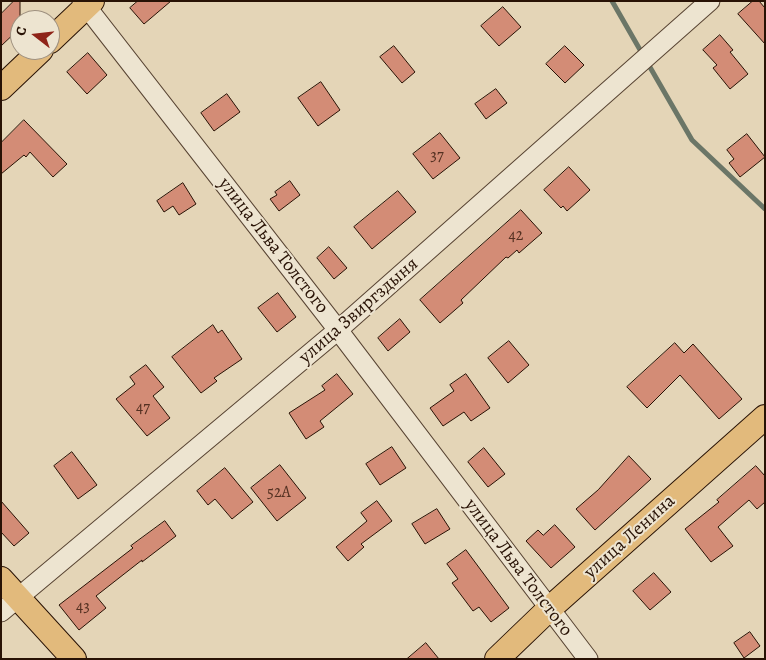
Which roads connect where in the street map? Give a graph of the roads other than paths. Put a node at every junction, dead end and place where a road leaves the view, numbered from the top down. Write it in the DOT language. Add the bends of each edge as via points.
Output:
graph roads {
  1 [pos="710,1"];
  2 [pos="87,3"];
  3 [pos="60,31"];
  4 [pos="30,60"];
  5 [pos="1,88"];
  6 [pos="338,330"];
  7 [pos="765,417"];
  8 [pos="1,579"];
  9 [pos="10,605"];
  10 [pos="549,610"];
  11 [pos="74,659"];
  12 [pos="497,659"];
  13 [pos="588,659"];
  1 -- 6 [label="street, улица Звиргздыня"];
  2 -- 3 [label="main road"];
  2 -- 6 [label="street, улица Льва Толстого"];
  4 -- 5 [label="main road"];
  6 -- 9 [label="street, улица Звиргздыня"];
  6 -- 10 [label="street, улица Льва Толстого"];
  7 -- 10 [label="main road, улица Ленина"];
  8 -- 9 [label="main road"];
  9 -- 11 [label="main road"];
  10 -- 12 [label="main road, улица Ленина"];
  10 -- 13 [label="street, улица Льва Толстого"];
}
